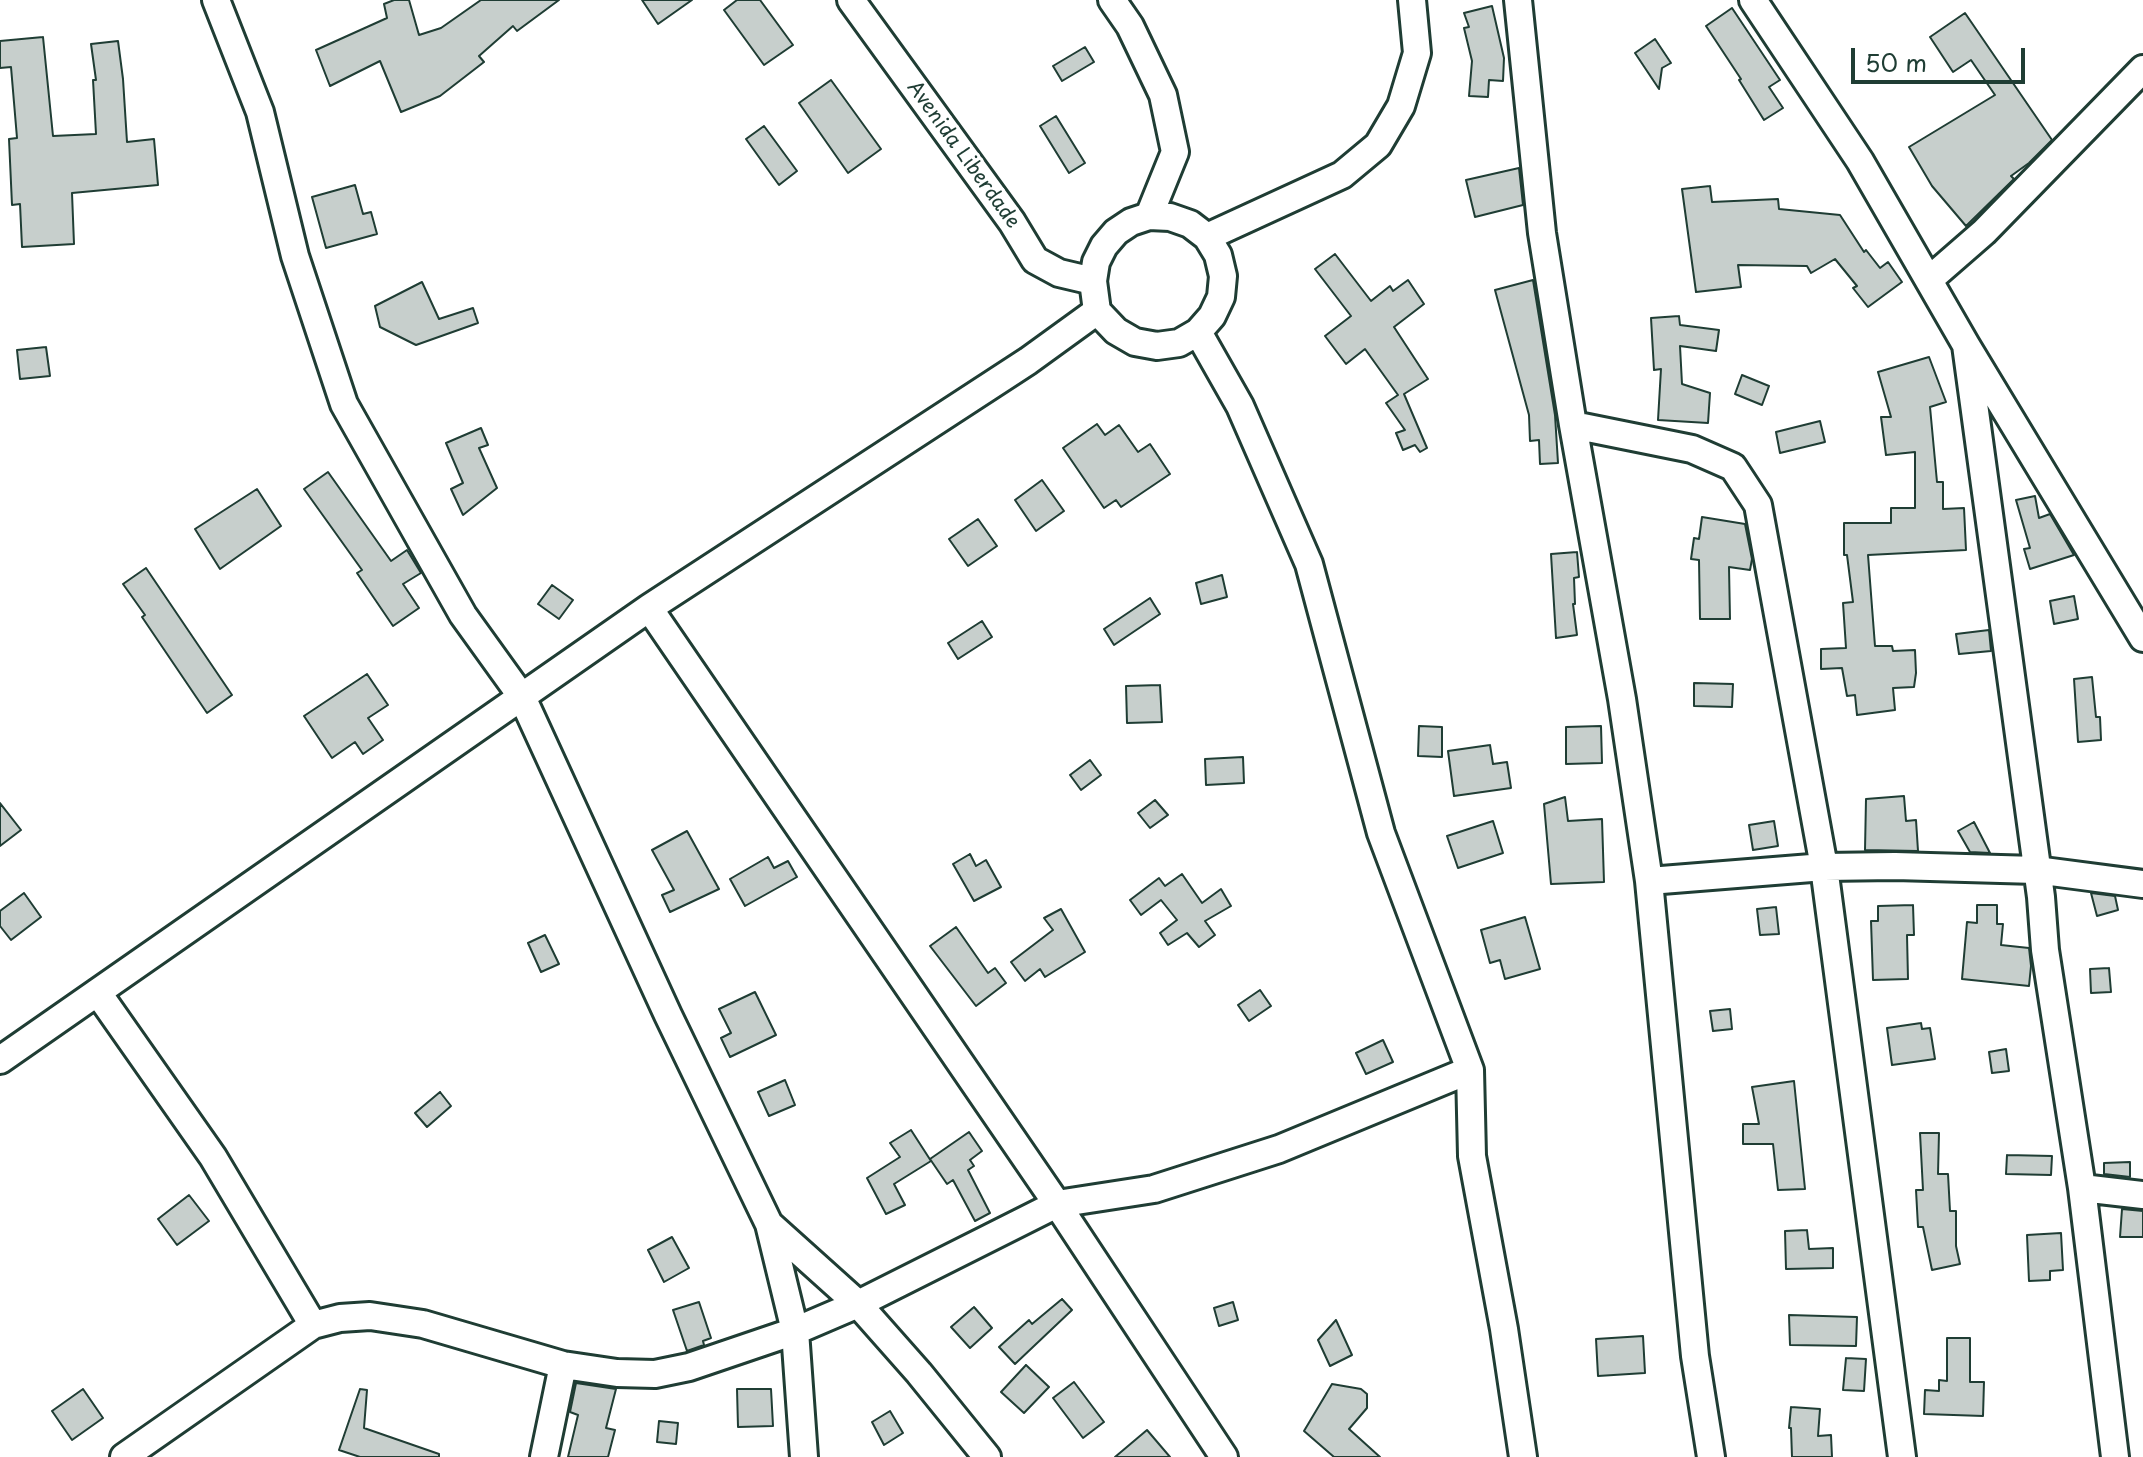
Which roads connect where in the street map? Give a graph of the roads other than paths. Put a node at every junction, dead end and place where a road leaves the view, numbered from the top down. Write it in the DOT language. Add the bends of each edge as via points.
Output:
graph roads {
  1 [pos="216,0"];
  2 [pos="851,0"];
  3 [pos="1112,0"];
  4 [pos="1412,0"];
  5 [pos="1518,0"];
  6 [pos="1753,0"];
  7 [pos="2143,69"];
  8 [pos="1149,216"];
  9 [pos="1207,237"];
  10 [pos="1930,279"];
  11 [pos="1093,281"];
  12 [pos="1097,311"];
  13 [pos="1198,332"];
  14 [pos="1966,345"];
  15 [pos="1573,425"];
  16 [pos="649,608"];
  17 [pos="2143,638"];
  18 [pos="522,697"];
  19 [pos="1824,867"];
  20 [pos="2036,870"];
  21 [pos="1649,881"];
  22 [pos="2143,884"];
  23 [pos="98,993"];
  24 [pos="0,1060"];
  25 [pos="1470,1070"];
  26 [pos="2082,1188"];
  27 [pos="2143,1195"];
  28 [pos="1057,1204"];
  29 [pos="769,1224"];
  30 [pos="858,1304"];
  31 [pos="313,1325"];
  32 [pos="795,1331"];
  33 [pos="563,1365"];
  34 [pos="124,1457"];
  35 [pos="544,1457"];
  36 [pos="804,1457"];
  37 [pos="987,1457"];
  38 [pos="1224,1457"];
  39 [pos="1523,1457"];
  40 [pos="1711,1457"];
  41 [pos="1902,1457"];
  42 [pos="2115,1457"];
  1 -- 18 [label="street" via="260,112 295,256 344,404 463,615"];
  2 -- 11 [label="street, Avenida Liberdade" via="1035,260 1059,273"];
  3 -- 8 [label="street" via="1163,95 1175,152"];
  4 -- 9 [label="street" via="1417,53 1401,106 1378,145 1342,175"];
  5 -- 15 [label="street" via="1542,233"];
  6 -- 10 [label="street" via="1860,161"];
  7 -- 10 [label="street" via="1984,232"];
  8 -- 9 [label="street" via="1190,224"];
  8 -- 11 [label="street" via="1116,232 1096,262"];
  9 -- 13 [label="street" via="1223,276 1217,307"];
  10 -- 14 [label="street"];
  11 -- 12 [label="street"];
  12 -- 13 [label="street" via="1135,342 1179,343"];
  12 -- 16 [label="street"];
  13 -- 25 [label="street" via="1240,406 1309,564 1381,833"];
  14 -- 17 [label="street"];
  14 -- 20 [label="street"];
  15 -- 19 [label="street" via="1692,449 1733,467 1758,505"];
  15 -- 21 [label="street"];
  16 -- 18 [label="street"];
  16 -- 28 [label="street"];
  18 -- 23 [label="street"];
  18 -- 29 [label="street"];
  19 -- 20 [label="street"];
  19 -- 21 [label="street"];
  19 -- 41 [label="street"];
  20 -- 22 [label="street"];
  20 -- 26 [label="street"];
  21 -- 40 [label="street" via="1695,1356"];
  23 -- 24 [label="street"];
  23 -- 31 [label="street" via="213,1157"];
  25 -- 28 [label="street" via="1279,1149 1154,1189"];
  25 -- 39 [label="street" via="1472,1156"];
  26 -- 27 [label="street"];
  26 -- 42 [label="street"];
  28 -- 30 [label="street"];
  28 -- 38 [label="street"];
  29 -- 30 [label="street"];
  29 -- 32 [label="street"];
  30 -- 32 [label="street"];
  30 -- 37 [label="street"];
  31 -- 33 [label="street" via="340,1318 396,1319"];
  31 -- 34 [label="street"];
  32 -- 33 [label="street" via="655,1374"];
  32 -- 36 [label="street"];
  33 -- 35 [label="street"];
}
